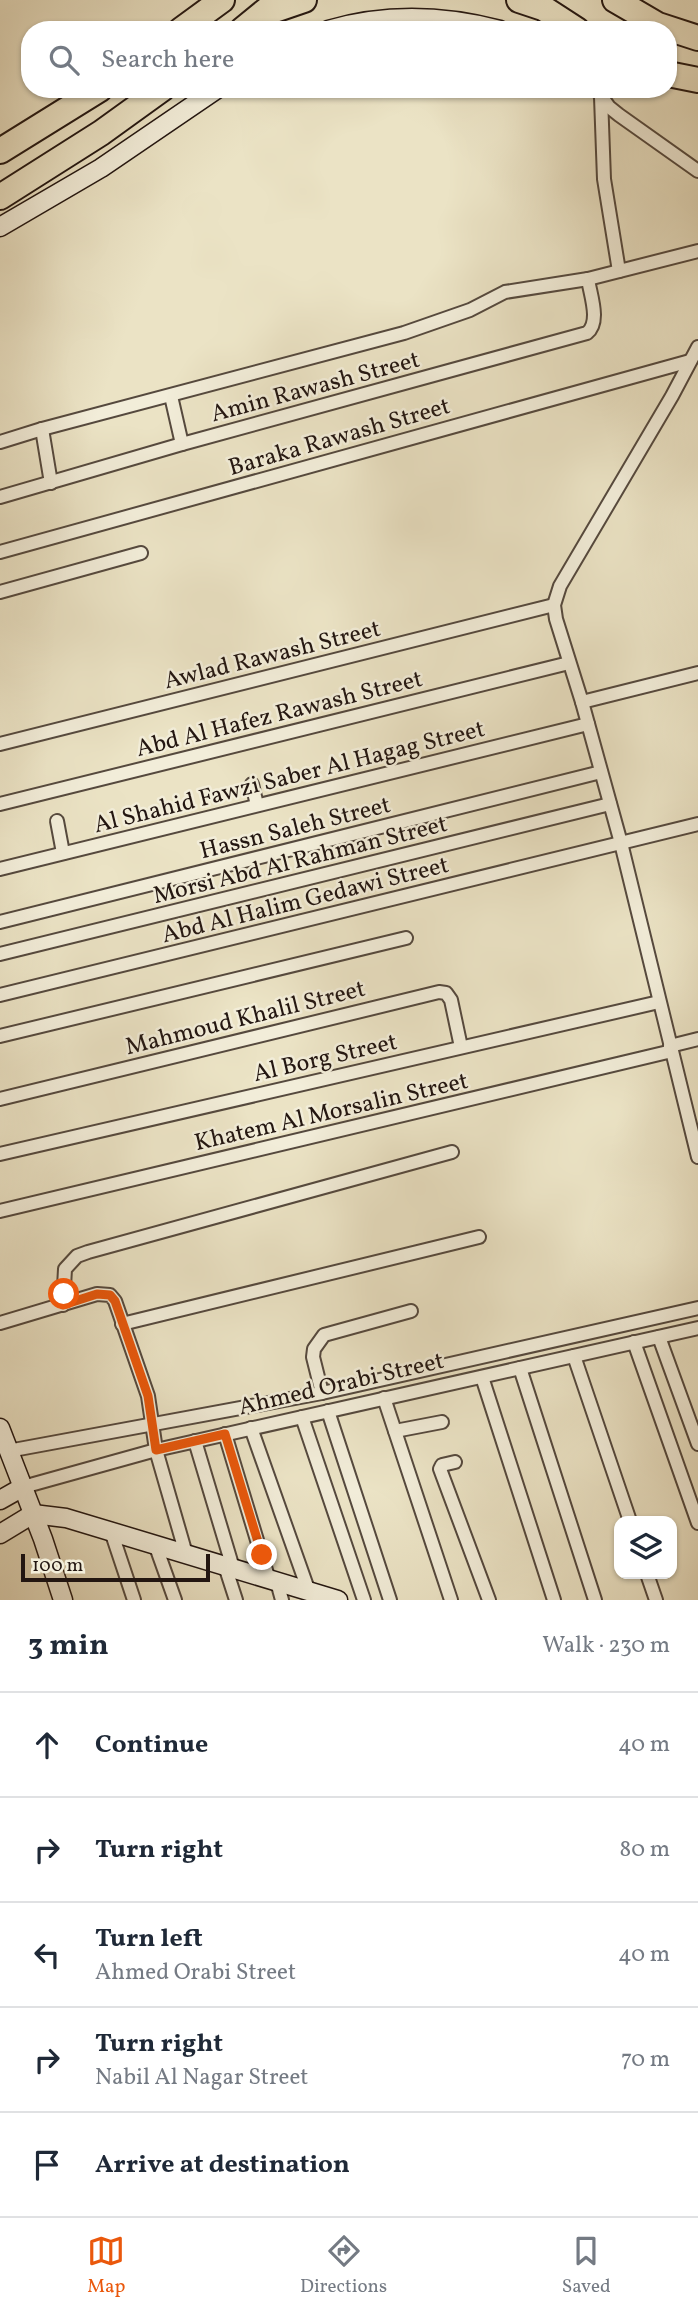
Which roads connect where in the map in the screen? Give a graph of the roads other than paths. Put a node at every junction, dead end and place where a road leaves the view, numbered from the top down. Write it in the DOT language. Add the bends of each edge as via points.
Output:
graph roads {
  1 [pos="222,0"];
  2 [pos="304,0"];
  3 [pos="519,0"];
  4 [pos="615,0"];
  5 [pos="261,15"];
  6 [pos="193,21"];
  7 [pos="363,21"];
  8 [pos="460,21"];
  9 [pos="563,21"];
  10 [pos="650,21"];
  11 [pos="677,32"];
  12 [pos="698,38"];
  13 [pos="677,76"];
  14 [pos="698,80"];
  15 [pos="85,98"];
  16 [pos="150,98"];
  17 [pos="204,98"];
  18 [pos="599,98"];
  19 [pos="604,98"];
  20 [pos="0,151"];
  21 [pos="698,171"];
  22 [pos="0,197"];
  23 [pos="0,227"];
  24 [pos="698,251"];
  25 [pos="619,271"];
  26 [pos="588,279"];
  27 [pos="698,347"];
  28 [pos="690,360"];
  29 [pos="171,396"];
  30 [pos="42,429"];
  31 [pos="0,442"];
  32 [pos="182,444"];
  33 [pos="51,483"];
  34 [pos="0,497"];
  35 [pos="0,552"];
  36 [pos="141,554"];
  37 [pos="0,592"];
  38 [pos="554,605"];
  39 [pos="569,663"];
  40 [pos="698,673"];
  41 [pos="582,702"];
  42 [pos="588,724"];
  43 [pos="0,744"];
  44 [pos="601,772"];
  45 [pos="252,784"];
  46 [pos="0,804"];
  47 [pos="610,804"];
  48 [pos="257,805"];
  49 [pos="57,821"];
  50 [pos="698,824"];
  51 [pos="621,843"];
  52 [pos="63,853"];
  53 [pos="0,869"];
  54 [pos="0,922"];
  55 [pos="406,938"];
  56 [pos="0,954"];
  57 [pos="0,995"];
  58 [pos="659,1002"];
  59 [pos="0,1036"];
  60 [pos="698,1039"];
  61 [pos="461,1047"];
  62 [pos="671,1049"];
  63 [pos="0,1099"];
  64 [pos="452,1152"];
  65 [pos="0,1154"];
  66 [pos="698,1157"];
  67 [pos="0,1211"];
  68 [pos="479,1237"];
  69 [pos="63,1305"];
  70 [pos="698,1308"];
  71 [pos="411,1311"];
  72 [pos="0,1323"];
  73 [pos="122,1324"];
  74 [pos="697,1332"];
  75 [pos="659,1337"];
  76 [pos="634,1342"];
  77 [pos="575,1356"];
  78 [pos="520,1368"];
  79 [pos="482,1377"];
  80 [pos="322,1393"];
  81 [pos="384,1398"];
  82 [pos="328,1411"];
  83 [pos="302,1417"];
  84 [pos="442,1422"];
  85 [pos="154,1424"];
  86 [pos="0,1428"];
  87 [pos="251,1428"];
  88 [pos="395,1431"];
  89 [pos="225,1434"];
  90 [pos="195,1441"];
  91 [pos="698,1444"];
  92 [pos="156,1450"];
  93 [pos="8,1451"];
  94 [pos="455,1462"];
  95 [pos="23,1487"];
  96 [pos="0,1500"];
  97 [pos="33,1514"];
  98 [pos="628,1516"];
  99 [pos="698,1523"];
  100 [pos="111,1531"];
  101 [pos="0,1534"];
  102 [pos="155,1544"];
  103 [pos="186,1554"];
  104 [pos="229,1567"];
  105 [pos="649,1579"];
  106 [pos="273,1581"];
  107 [pos="307,1594"];
  108 [pos="63,1600"];
  109 [pos="134,1600"];
  110 [pos="175,1600"];
  111 [pos="236,1600"];
  112 [pos="282,1600"];
  113 [pos="338,1600"];
  114 [pos="364,1600"];
  115 [pos="390,1600"];
  116 [pos="451,1600"];
  117 [pos="489,1600"];
  118 [pos="554,1600"];
  119 [pos="595,1600"];
  120 [pos="656,1600"];
  1 -- 6 [label="highway"];
  2 -- 5 [label="highway"];
  3 -- 9 [label="highway"];
  4 -- 10 [label="highway"];
  7 -- 8 [label="street" via="409,17"];
  11 -- 12 [label="highway"];
  13 -- 14 [label="highway"];
  15 -- 20 [label="highway"];
  16 -- 22 [label="highway"];
  17 -- 23 [label="street" via="102,167"];
  18 -- 25 [label="street" via="604,179"];
  19 -- 21 [label="street" via="619,115"];
  24 -- 25 [label="street"];
  25 -- 26 [label="street"];
  26 -- 29 [label="street" via="505,292 470,310 404,332"];
  26 -- 32 [label="street, Amin Rawash Street" via="595,320 587,332"];
  27 -- 28 [label="street"];
  28 -- 35 [label="street, Baraka Rawash Street"];
  28 -- 38 [label="street" via="560,586"];
  29 -- 30 [label="street"];
  29 -- 32 [label="street"];
  30 -- 31 [label="street"];
  30 -- 33 [label="street"];
  32 -- 33 [label="street, Amin Rawash Street"];
  33 -- 34 [label="street, Amin Rawash Street"];
  36 -- 37 [label="street"];
  38 -- 39 [label="street"];
  38 -- 43 [label="street, Awlad Rawash Street"];
  39 -- 41 [label="street"];
  39 -- 46 [label="street, Abd Al Hafez Rawash Street"];
  40 -- 41 [label="street"];
  41 -- 42 [label="street"];
  42 -- 44 [label="street"];
  42 -- 48 [label="street, Al Shahid Fawzi Saber Al Hagag Street"];
  44 -- 47 [label="street"];
  44 -- 54 [label="street, Hassn Saleh Street"];
  45 -- 48 [label="street"];
  47 -- 51 [label="street"];
  47 -- 56 [label="street, Morsi Abd Al Rahman Street"];
  48 -- 52 [label="street, Al Shahid Fawzi Saber Al Hagag Street"];
  49 -- 52 [label="street"];
  50 -- 51 [label="street, Abd Al Halim Gedawi Street"];
  51 -- 57 [label="street, Abd Al Halim Gedawi Street"];
  51 -- 58 [label="street"];
  52 -- 53 [label="street, Al Shahid Fawzi Saber Al Hagag Street"];
  55 -- 59 [label="street"];
  58 -- 61 [label="street, Al Borg Street"];
  58 -- 62 [label="street"];
  60 -- 62 [label="street, Khatem Al Morsalin Street"];
  61 -- 63 [label="street, Mahmoud Khalil Street" via="451,1000 439,992"];
  61 -- 65 [label="street, Al Borg Street"];
  62 -- 66 [label="street"];
  62 -- 67 [label="street, Khatem Al Morsalin Street"];
  64 -- 69 [label="street" via="77,1256 65,1269"];
  68 -- 73 [label="street"];
  69 -- 72 [label="street"];
  69 -- 73 [label="street" via="97,1294 110,1295"];
  70 -- 80 [label="street"];
  71 -- 80 [label="street" via="324,1335 313,1357"];
  73 -- 85 [label="street"];
  74 -- 75 [label="street, Ahmed Orabi Street"];
  75 -- 76 [label="street, Ahmed Orabi Street"];
  75 -- 91 [label="street"];
  76 -- 77 [label="street, Ahmed Orabi Street"];
  76 -- 99 [label="street"];
  77 -- 78 [label="street, Ahmed Orabi Street"];
  77 -- 98 [label="street"];
  78 -- 79 [label="street, Ahmed Orabi Street"];
  78 -- 119 [label="street"];
  79 -- 81 [label="street, Ahmed Orabi Street"];
  79 -- 118 [label="street"];
  80 -- 85 [label="street"];
  81 -- 82 [label="street, Ahmed Orabi Street"];
  81 -- 88 [label="street"];
  82 -- 83 [label="street, Ahmed Orabi Street"];
  82 -- 115 [label="street"];
  83 -- 87 [label="street, Ahmed Orabi Street"];
  83 -- 114 [label="street"];
  84 -- 88 [label="street"];
  85 -- 92 [label="street"];
  85 -- 93 [label="street"];
  86 -- 93 [label="street"];
  87 -- 89 [label="street, Ahmed Orabi Street"];
  87 -- 107 [label="street"];
  88 -- 116 [label="street"];
  89 -- 90 [label="street, Ahmed Orabi Street"];
  89 -- 106 [label="street"];
  90 -- 92 [label="street, Ahmed Orabi Street"];
  90 -- 104 [label="street"];
  92 -- 95 [label="street, Ahmed Orabi Street"];
  92 -- 103 [label="street"];
  93 -- 95 [label="street"];
  94 -- 117 [label="street" via="440,1469"];
  95 -- 96 [label="street, Ahmed Orabi Street"];
  95 -- 97 [label="street"];
  97 -- 100 [label="street"];
  97 -- 101 [label="street"];
  97 -- 108 [label="street"];
  100 -- 102 [label="street"];
  100 -- 109 [label="street"];
  102 -- 103 [label="street"];
  102 -- 110 [label="street"];
  103 -- 104 [label="street"];
  104 -- 106 [label="street"];
  104 -- 111 [label="street"];
  105 -- 120 [label="street"];
  106 -- 107 [label="street"];
  106 -- 112 [label="street"];
  107 -- 113 [label="street"];
}
